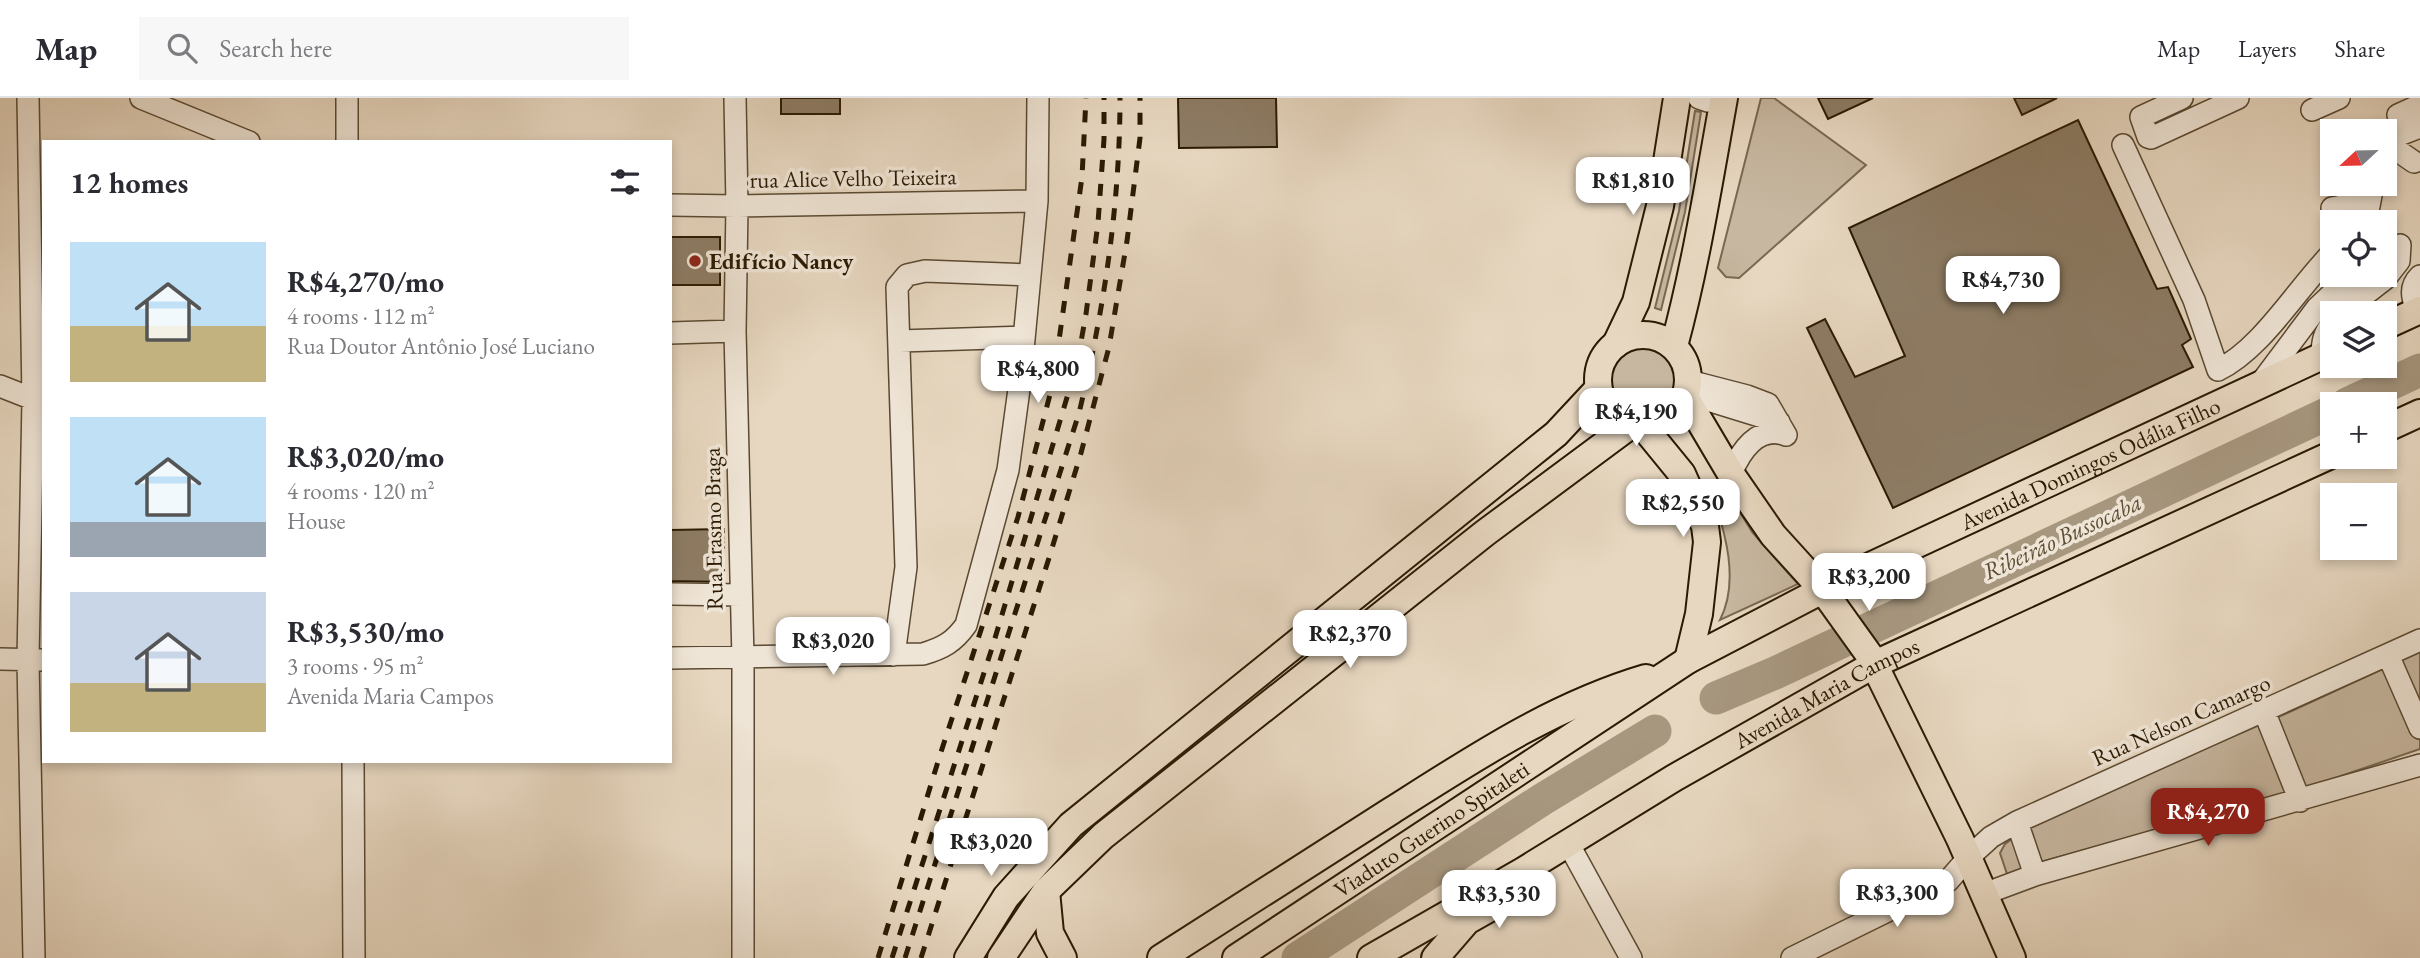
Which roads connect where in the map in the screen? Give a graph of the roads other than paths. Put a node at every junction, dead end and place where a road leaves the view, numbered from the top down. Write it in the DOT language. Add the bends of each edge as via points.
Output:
graph roads {
  1 [pos="27,98"];
  2 [pos="141,98"];
  3 [pos="347,98"];
  4 [pos="735,98"];
  5 [pos="1038,98"];
  6 [pos="1677,98"];
  7 [pos="1699,98"];
  8 [pos="1716,98"];
  9 [pos="1724,98"];
  10 [pos="2182,98"];
  11 [pos="2238,98"];
  12 [pos="2339,98"];
  13 [pos="2420,105"];
  14 [pos="2312,110"];
  15 [pos="2398,115"];
  16 [pos="2420,127"];
  17 [pos="2398,135"];
  18 [pos="244,140"];
  19 [pos="347,140"];
  20 [pos="2123,145"];
  21 [pos="2398,153"];
  22 [pos="2414,162"];
  23 [pos="2360,196"];
  24 [pos="1037,201"];
  25 [pos="672,205"];
  26 [pos="737,206"];
  27 [pos="2332,208"];
  28 [pos="2397,256"];
  29 [pos="2320,267"];
  30 [pos="1030,275"];
  31 [pos="2419,276"];
  32 [pos="2341,287"];
  33 [pos="2375,287"];
  34 [pos="2357,301"];
  35 [pos="2419,311"];
  36 [pos="2397,321"];
  37 [pos="735,331"];
  38 [pos="672,332"];
  39 [pos="1024,337"];
  40 [pos="900,341"];
  41 [pos="1616,344"];
  42 [pos="1674,346"];
  43 [pos="2320,357"];
  44 [pos="2259,385"];
  45 [pos="0,386"];
  46 [pos="1598,389"];
  47 [pos="1687,391"];
  48 [pos="33,399"];
  49 [pos="2420,413"];
  50 [pos="2397,424"];
  51 [pos="1637,425"];
  52 [pos="2320,460"];
  53 [pos="1731,474"];
  54 [pos="672,594"];
  55 [pos="1825,594"];
  56 [pos="741,595"];
  57 [pos="2420,640"];
  58 [pos="894,655"];
  59 [pos="2388,655"];
  60 [pos="672,658"];
  61 [pos="0,659"];
  62 [pos="743,659"];
  63 [pos="36,660"];
  64 [pos="1872,660"];
  65 [pos="1681,664"];
  66 [pos="1627,700"];
  67 [pos="2264,710"];
  68 [pos="2420,728"];
  69 [pos="353,763"];
  70 [pos="2420,765"];
  71 [pos="2300,801"];
  72 [pos="2017,822"];
  73 [pos="1568,843"];
  74 [pos="1969,857"];
  75 [pos="1523,871"];
  76 [pos="2035,875"];
  77 [pos="1046,891"];
  78 [pos="1984,894"];
  79 [pos="34,958"];
  80 [pos="354,958"];
  81 [pos="743,958"];
  82 [pos="968,958"];
  83 [pos="1001,958"];
  84 [pos="1063,958"];
  85 [pos="1161,958"];
  86 [pos="1236,958"];
  87 [pos="1371,958"];
  88 [pos="1435,958"];
  89 [pos="1631,958"];
  90 [pos="1792,958"];
  91 [pos="2012,958"];
  1 -- 48 [label="street"];
  2 -- 18 [label="street"];
  3 -- 19 [label="street"];
  4 -- 26 [label="street, Rua Erasmo Braga"];
  5 -- 24 [label="street"];
  6 -- 41 [label="main road" via="1657,218 1636,302"];
  7 -- 8 [label="street"];
  9 -- 42 [label="main road" via="1705,211"];
  10 -- 11 [label="street" via="2141,117 2148,137"];
  12 -- 14 [label="street"];
  13 -- 15 [label="street"];
  16 -- 17 [label="street"];
  20 -- 29 [label="street" via="2194,300 2218,370 2249,348"];
  21 -- 22 [label="street"];
  23 -- 27 [label="street"];
  24 -- 26 [label="street, rua Alice Velho Teixeira"];
  24 -- 30 [label="street"];
  25 -- 26 [label="street, rua Alice Velho Teixeira"];
  26 -- 37 [label="street, Rua Erasmo Braga"];
  28 -- 31 [label="street"];
  30 -- 39 [label="street"];
  30 -- 40 [label="street" via="925,271 908,275 897,287"];
  31 -- 35 [label="street" via="2412,284"];
  32 -- 44 [label="street" via="2317,308"];
  33 -- 34 [label="street"];
  35 -- 36 [label="main road"];
  37 -- 38 [label="street"];
  37 -- 56 [label="street, Rua Erasmo Braga"];
  39 -- 40 [label="street"];
  39 -- 58 [label="street" via="1009,470 966,625 944,648"];
  40 -- 58 [label="street" via="906,567"];
  41 -- 42 [label="main road" via="1639,335"];
  41 -- 46 [label="main road" via="1601,364"];
  42 -- 47 [label="main road" via="1685,362"];
  43 -- 44 [label="main road, Avenida Domingos Odália Filho"];
  44 -- 55 [label="main road, Avenida Domingos Odália Filho"];
  45 -- 48 [label="street"];
  46 -- 51 [label="main road" via="1610,411"];
  46 -- 82 [label="main road" via="1547,442 1071,825 1006,897"];
  47 -- 51 [label="main road" via="1672,415"];
  47 -- 53 [label="main road"];
  47 -- 53 [label="street" via="1783,428 1756,438 1739,455"];
  48 -- 63 [label="street"];
  49 -- 50 [label="main road"];
  51 -- 65 [label="main road" via="1682,474 1705,526 1699,614"];
  51 -- 77 [label="main road" via="1485,533 1103,836"];
  52 -- 64 [label="main road, Avenida Maria Campos"];
  53 -- 55 [label="main road" via="1773,535"];
  54 -- 56 [label="street"];
  55 -- 64 [label="main road"];
  55 -- 65 [label="main road, Avenida Domingos Odália Filho"];
  56 -- 62 [label="street, Rua Erasmo Braga"];
  57 -- 59 [label="street, Rua Nelson Camargo"];
  58 -- 62 [label="street"];
  59 -- 67 [label="street, Rua Nelson Camargo"];
  59 -- 68 [label="street"];
  60 -- 62 [label="street"];
  61 -- 63 [label="street"];
  62 -- 81 [label="street, Rua Erasmo Braga"];
  63 -- 79 [label="street"];
  64 -- 73 [label="main road, Avenida Maria Campos"];
  64 -- 74 [label="main road"];
  65 -- 66 [label="main road, Avenida Domingos Odália Filho"];
  65 -- 85 [label="main road" via="1545,717"];
  66 -- 86 [label="main road, Viaduto Guerino Spitaleti"];
  67 -- 71 [label="street"];
  67 -- 72 [label="street, Rua Nelson Camargo"];
  69 -- 80 [label="street"];
  70 -- 71 [label="street"];
  71 -- 76 [label="street"];
  72 -- 74 [label="street, Rua Nelson Camargo"];
  72 -- 76 [label="street"];
  73 -- 75 [label="main road, Avenida Maria Campos"];
  73 -- 89 [label="street"];
  74 -- 78 [label="main road"];
  74 -- 90 [label="street, Rua Nelson Camargo" via="1948,881"];
  75 -- 87 [label="main road, Avenida Maria Campos"];
  75 -- 88 [label="main road, Avenida Maria Campos" via="1505,899 1467,921"];
  76 -- 78 [label="street"];
  77 -- 83 [label="main road"];
  77 -- 84 [label="main road" via="1050,933"];
  78 -- 91 [label="main road"];
}
